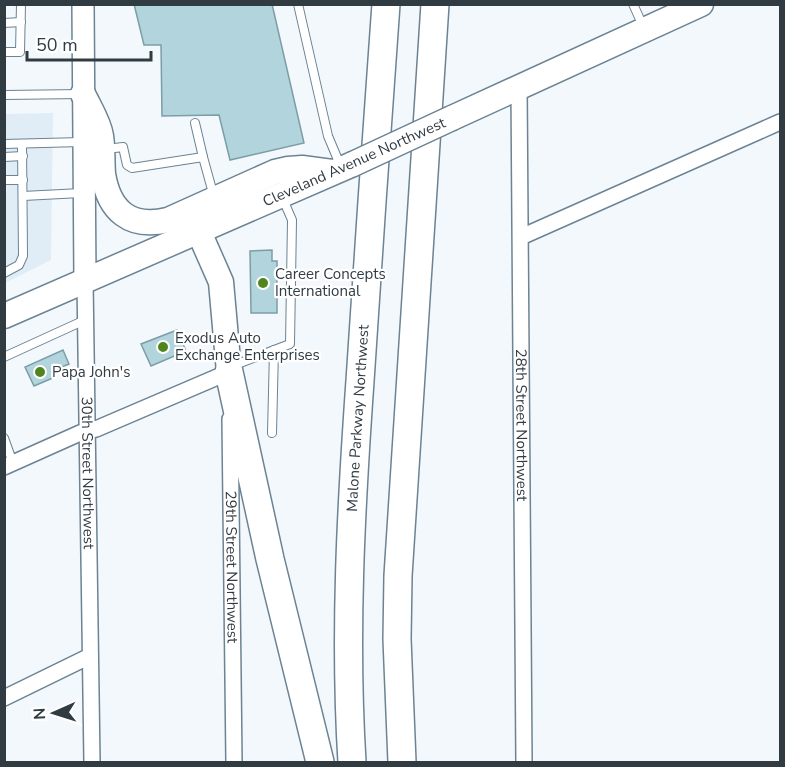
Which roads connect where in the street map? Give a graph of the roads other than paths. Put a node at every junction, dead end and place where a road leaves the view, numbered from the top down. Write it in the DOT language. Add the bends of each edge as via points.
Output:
graph roads {
  1 [pos="21,4"];
  2 [pos="83,4"];
  3 [pos="298,4"];
  4 [pos="386,4"];
  5 [pos="435,4"];
  6 [pos="633,4"];
  7 [pos="701,4"];
  8 [pos="21,22"];
  9 [pos="4,23"];
  10 [pos="645,30"];
  11 [pos="4,52"];
  12 [pos="519,87"];
  13 [pos="83,94"];
  14 [pos="4,95"];
  15 [pos="780,122"];
  16 [pos="195,123"];
  17 [pos="4,144"];
  18 [pos="22,144"];
  19 [pos="92,146"];
  20 [pos="4,156"];
  21 [pos="22,156"];
  22 [pos="203,157"];
  23 [pos="343,168"];
  24 [pos="5,180"];
  25 [pos="23,180"];
  26 [pos="84,193"];
  27 [pos="23,196"];
  28 [pos="281,196"];
  29 [pos="214,198"];
  30 [pos="199,232"];
  31 [pos="521,237"];
  32 [pos="4,273"];
  33 [pos="85,281"];
  34 [pos="7,311"];
  35 [pos="85,320"];
  36 [pos="273,350"];
  37 [pos="4,357"];
  38 [pos="229,372"];
  39 [pos="86,432"];
  40 [pos="272,433"];
  41 [pos="4,438"];
  42 [pos="9,465"];
  43 [pos="90,657"];
  44 [pos="4,698"];
  45 [pos="92,762"];
  46 [pos="234,762"];
  47 [pos="320,762"];
  48 [pos="352,762"];
  49 [pos="402,762"];
  50 [pos="524,762"];
  1 -- 8 [label="lane"];
  2 -- 13 [label="main road"];
  3 -- 23 [label="lane" via="328,136"];
  4 -- 48 [label="highway, Malone Parkway Northwest" via="352,498 348,592"];
  5 -- 49 [label="highway" via="398,576"];
  6 -- 10 [label="lane"];
  7 -- 10 [label="main road, Cleveland Avenue Northwest"];
  8 -- 9 [label="lane"];
  8 -- 11 [label="lane" via="20,52"];
  10 -- 12 [label="main road, Cleveland Avenue Northwest"];
  12 -- 23 [label="main road, Cleveland Avenue Northwest, bridge"];
  12 -- 31 [label="street, 28th Street Northwest"];
  13 -- 14 [label="lane"];
  13 -- 19 [label="main road" via="101,135"];
  15 -- 31 [label="street"];
  16 -- 22 [label="lane"];
  17 -- 18 [label="lane"];
  18 -- 19 [label="lane"];
  18 -- 21 [label="lane"];
  19 -- 22 [label="lane" via="123,147 127,165 132,168"];
  19 -- 26 [label="main road, 30th Street Northwest"];
  19 -- 29 [label="main road" via="110,196 119,210 133,220 168,220"];
  20 -- 21 [label="lane"];
  21 -- 25 [label="lane"];
  22 -- 29 [label="lane"];
  23 -- 28 [label="main road, Cleveland Avenue Northwest"];
  23 -- 29 [label="main road" via="275,172"];
  24 -- 25 [label="lane"];
  25 -- 27 [label="lane"];
  26 -- 27 [label="lane"];
  26 -- 33 [label="main road, 30th Street Northwest"];
  27 -- 32 [label="lane" via="23,256 19,264"];
  28 -- 30 [label="main road, Cleveland Avenue Northwest"];
  28 -- 36 [label="lane" via="292,220 290,344"];
  30 -- 33 [label="main road, Cleveland Avenue Northwest"];
  30 -- 38 [label="main road" via="220,277"];
  31 -- 50 [label="street, 28th Street Northwest"];
  33 -- 34 [label="main road, Cleveland Avenue Northwest"];
  33 -- 35 [label="street, 30th Street Northwest"];
  35 -- 37 [label="lane"];
  35 -- 39 [label="street, 30th Street Northwest"];
  36 -- 38 [label="lane" via="240,363"];
  36 -- 40 [label="lane"];
  38 -- 39 [label="street"];
  38 -- 46 [label="street, 29th Street Northwest"];
  38 -- 47 [label="highway"];
  39 -- 42 [label="street"];
  39 -- 43 [label="street, 30th Street Northwest"];
  41 -- 42 [label="lane"];
  43 -- 44 [label="street"];
  43 -- 45 [label="street, 30th Street Northwest"];
}
